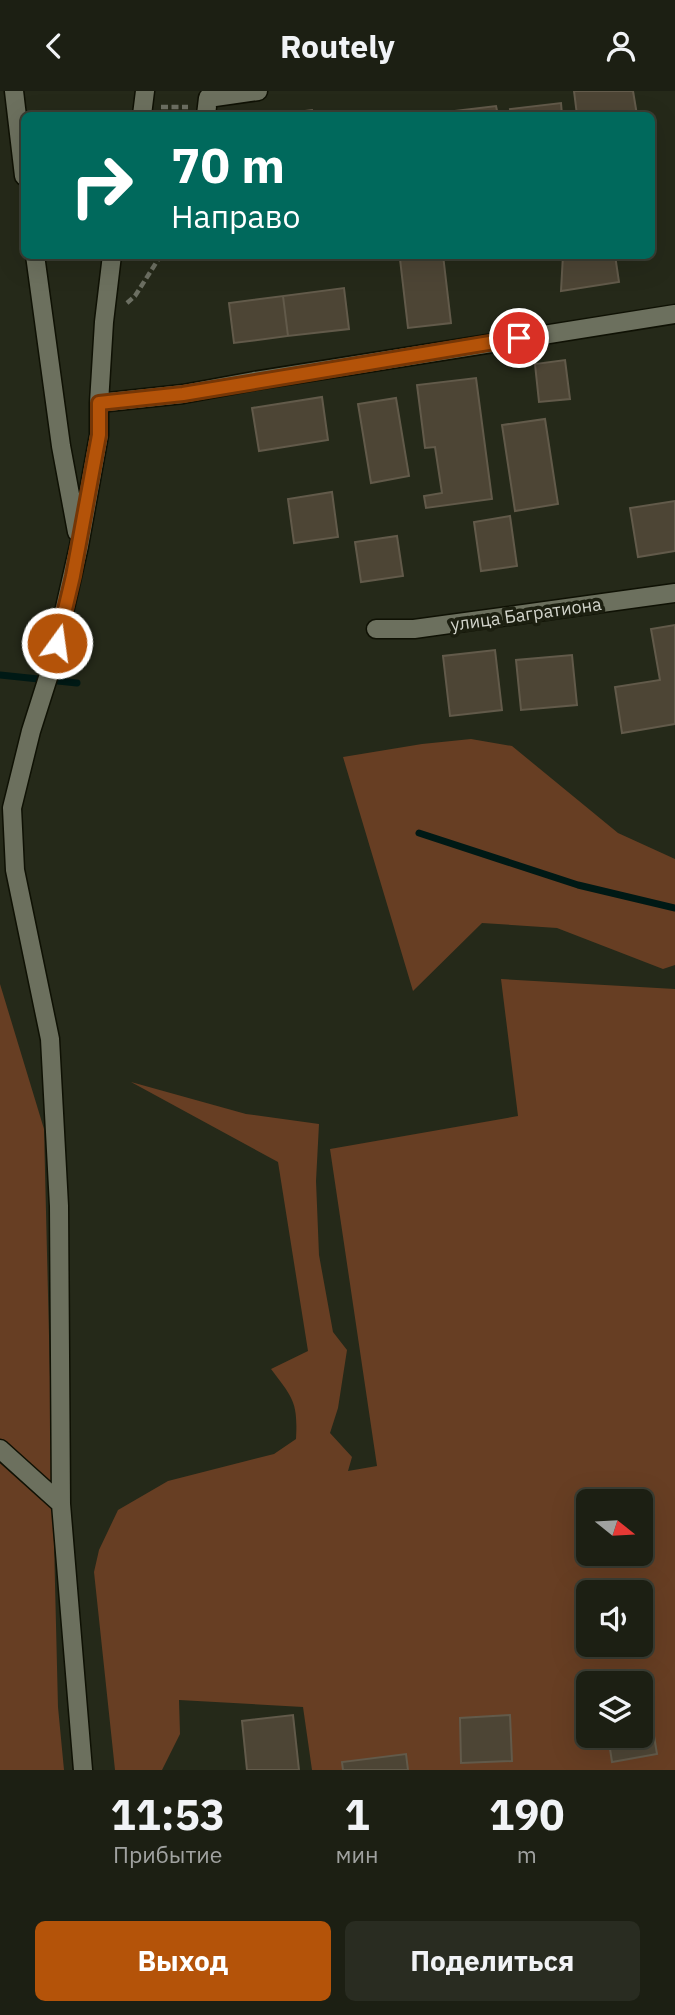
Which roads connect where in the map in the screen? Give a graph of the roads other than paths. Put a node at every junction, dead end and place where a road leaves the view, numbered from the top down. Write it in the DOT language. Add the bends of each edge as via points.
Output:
graph roads {
  1 [pos="14,91"];
  2 [pos="258,91"];
  3 [pos="207,107"];
  4 [pos="21,150"];
  5 [pos="36,259"];
  6 [pos="112,259"];
  7 [pos="675,314"];
  8 [pos="99,403"];
  9 [pos="79,546"];
  10 [pos="675,593"];
  11 [pos="376,629"];
  12 [pos="0,1449"];
  13 [pos="61,1504"];
  14 [pos="83,1770"];
  1 -- 4 [label="street"];
  2 -- 3 [label="street"];
  5 -- 9 [label="street"];
  6 -- 8 [label="street"];
  7 -- 8 [label="street" via="183,394"];
  8 -- 9 [label="street" via="99,435"];
  9 -- 13 [label="street" via="12,808 15,870 50,1039 59,1206"];
  10 -- 11 [label="street, улица Багратиона" via="414,629"];
  12 -- 13 [label="street"];
  13 -- 14 [label="street"];
}
